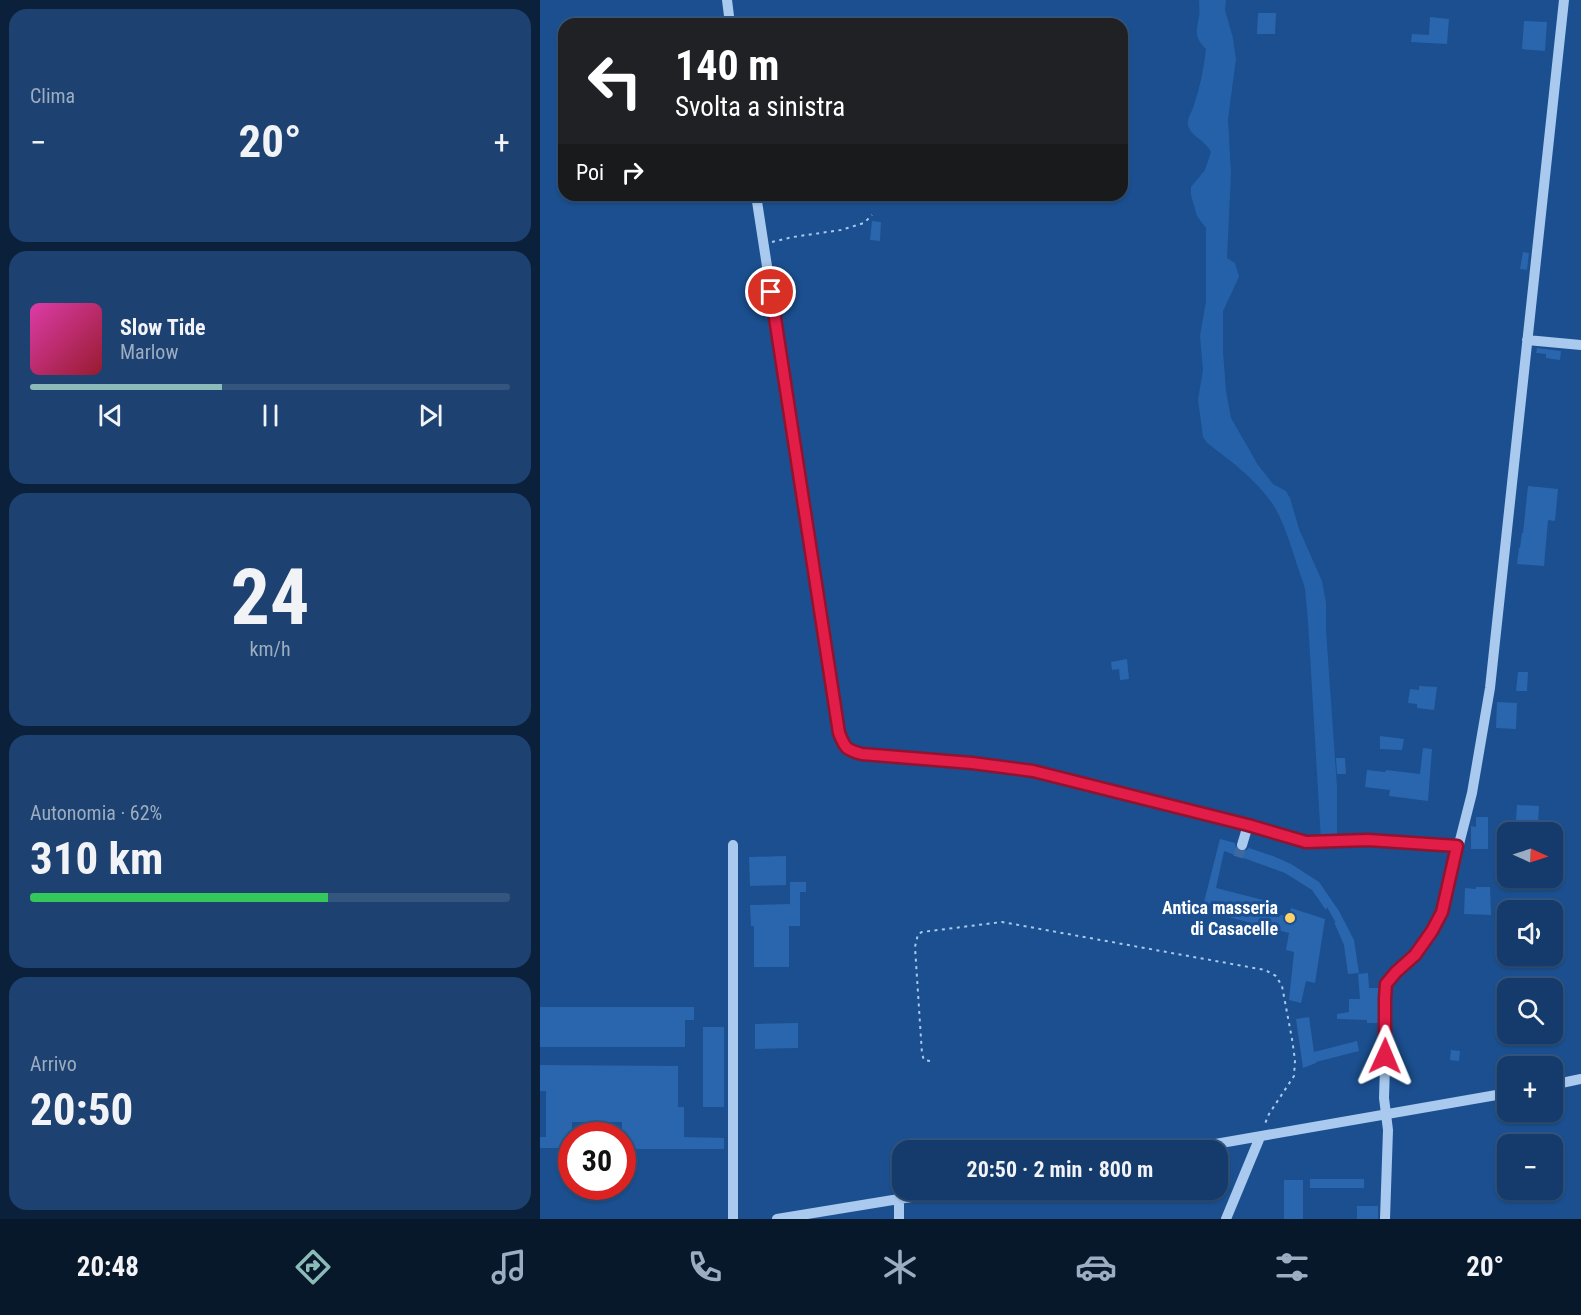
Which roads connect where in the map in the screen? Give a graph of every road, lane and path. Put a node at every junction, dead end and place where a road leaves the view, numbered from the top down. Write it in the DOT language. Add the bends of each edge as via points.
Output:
graph roads {
  1 [pos="727,0"];
  2 [pos="1564,0"];
  3 [pos="729,18"];
  4 [pos="757,201"];
  5 [pos="872,215"];
  6 [pos="764,245"];
  7 [pos="1527,340"];
  8 [pos="1581,345"];
  9 [pos="1248,825"];
  10 [pos="733,845"];
  11 [pos="1242,845"];
  12 [pos="1457,846"];
  13 [pos="930,1061"];
  14 [pos="1581,1079"];
  15 [pos="1563,1083"];
  16 [pos="1497,1095"];
  17 [pos="1386,1115"];
  18 [pos="1260,1137"];
  19 [pos="1228,1142"];
  20 [pos="893,1200"];
  21 [pos="899,1200"];
  22 [pos="733,1219"];
  23 [pos="777,1219"];
  24 [pos="899,1219"];
  25 [pos="1226,1219"];
  26 [pos="1385,1219"];
  1 -- 3 [label="street"];
  2 -- 7 [label="street"];
  4 -- 6 [label="street"];
  5 -- 6 [label="path" via="864,223 841,230"];
  6 -- 9 [label="street" via="844,747 862,754 1033,771"];
  7 -- 8 [label="street"];
  7 -- 12 [label="street" via="1490,688 1472,794"];
  9 -- 11 [label="street"];
  9 -- 12 [label="street" via="1306,842 1368,840"];
  10 -- 22 [label="street"];
  12 -- 17 [label="street" via="1442,912 1415,955 1386,984"];
  13 -- 18 [label="path" via="924,1060 922,1054 915,947 922,932 1002,922 1265,970 1276,975 1282,986 1295,1060 1294,1076 1269,1114"];
  14 -- 15 [label="street"];
  16 -- 17 [label="street"];
  17 -- 18 [label="street"];
  17 -- 26 [label="street"];
  18 -- 19 [label="street"];
  18 -- 25 [label="street"];
  20 -- 23 [label="street"];
  21 -- 24 [label="street"];
}
